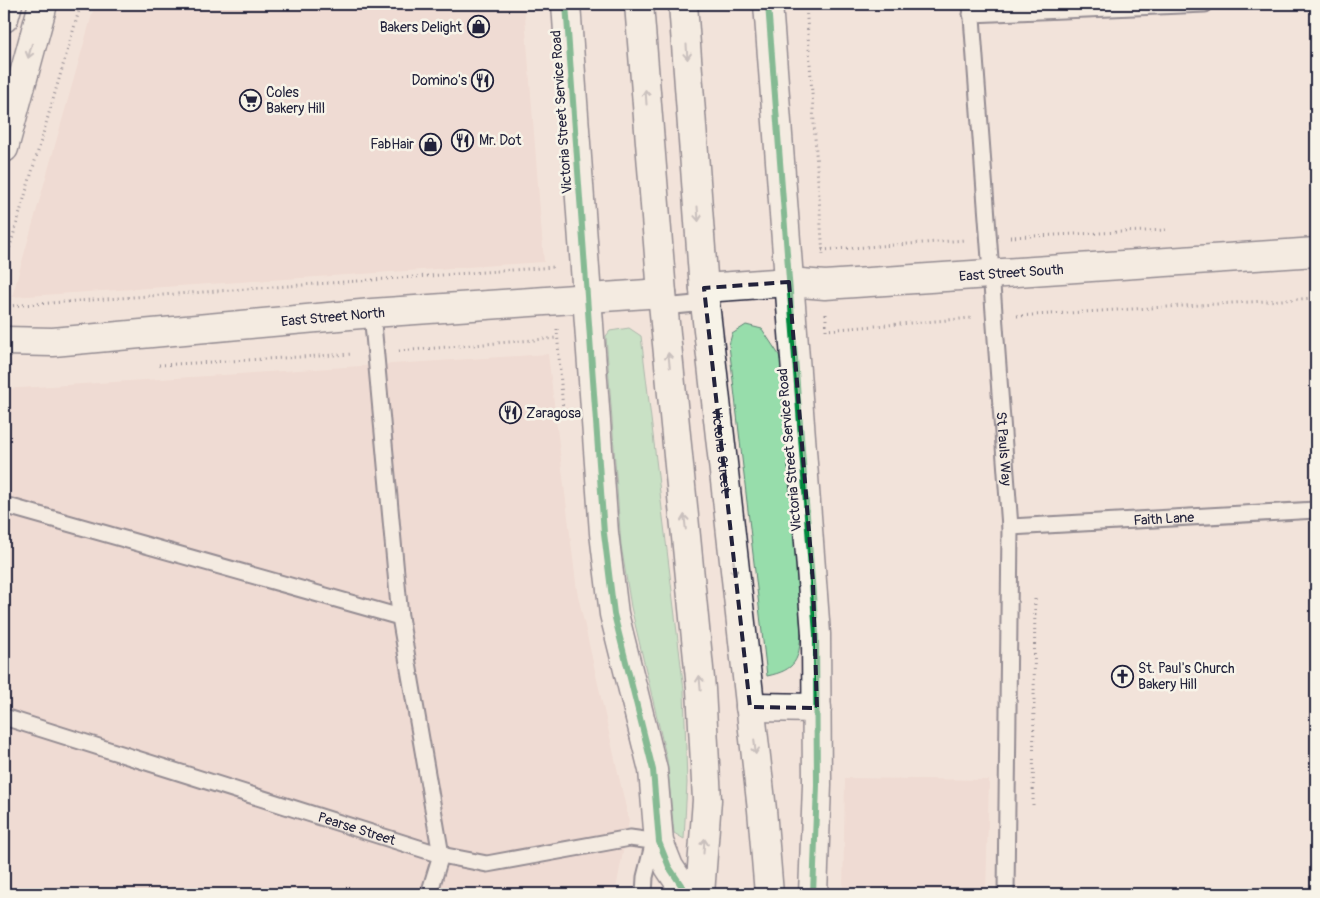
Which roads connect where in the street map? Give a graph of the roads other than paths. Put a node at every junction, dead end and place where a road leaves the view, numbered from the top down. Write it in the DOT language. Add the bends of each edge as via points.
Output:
graph roads {
  1 [pos="8,4"];
  2 [pos="43,4"];
  3 [pos="566,4"];
  4 [pos="638,4"];
  5 [pos="683,4"];
  6 [pos="768,4"];
  7 [pos="1205,4"];
  8 [pos="971,9"];
  9 [pos="4,18"];
  10 [pos="4,148"];
  11 [pos="1316,252"];
  12 [pos="991,274"];
  13 [pos="788,282"];
  14 [pos="705,296"];
  15 [pos="587,299"];
  16 [pos="663,300"];
  17 [pos="372,313"];
  18 [pos="4,341"];
  19 [pos="4,506"];
  20 [pos="1316,510"];
  21 [pos="1010,527"];
  22 [pos="400,617"];
  23 [pos="750,707"];
  24 [pos="817,708"];
  25 [pos="4,716"];
  26 [pos="657,838"];
  27 [pos="441,855"];
  28 [pos="429,894"];
  29 [pos="644,894"];
  30 [pos="687,894"];
  31 [pos="700,894"];
  32 [pos="769,894"];
  33 [pos="813,894"];
  34 [pos="1006,894"];
  1 -- 9 [label="street"];
  2 -- 10 [label="street, one-way"];
  3 -- 15 [label="street, Victoria Street Service Road"];
  16 -- 4 [label="street, one-way"];
  5 -- 14 [label="street, Victoria Street, one-way"];
  6 -- 13 [label="street, Victoria Street Service Road"];
  7 -- 8 [label="lane"];
  8 -- 12 [label="lane, St Pauls Way"];
  11 -- 12 [label="street, East Street South"];
  12 -- 13 [label="street, East Street South" via="825,285"];
  12 -- 21 [label="lane, St Pauls Way"];
  13 -- 14 [label="street, East Street South"];
  13 -- 24 [label="street, Victoria Street Service Road" via="813,582"];
  14 -- 16 [label="lane"];
  14 -- 23 [label="street, Victoria Street, one-way"];
  15 -- 16 [label="street, East Street North"];
  15 -- 17 [label="street, East Street North"];
  15 -- 26 [label="street, Victoria Street Service Road" via="604,533 614,614 653,770"];
  31 -- 16 [label="street, one-way" via="707,800 701,689"];
  17 -- 18 [label="street, East Street North" via="53,342"];
  17 -- 22 [label="lane"];
  19 -- 22 [label="lane"];
  20 -- 21 [label="lane, Faith Lane"];
  21 -- 34 [label="lane, St Pauls Way"];
  22 -- 27 [label="lane"];
  23 -- 24 [label="street"];
  23 -- 32 [label="street, Victoria Street, one-way"];
  24 -- 33 [label="street, Victoria Street Service Road"];
  25 -- 27 [label="lane, Pearse Street"];
  26 -- 27 [label="lane, Pearse Street" via="630,838 487,864"];
  26 -- 29 [label="lane, Victoria Street Service Road" via="645,877"];
  26 -- 30 [label="street" via="669,867"];
  27 -- 28 [label="lane"];
}
